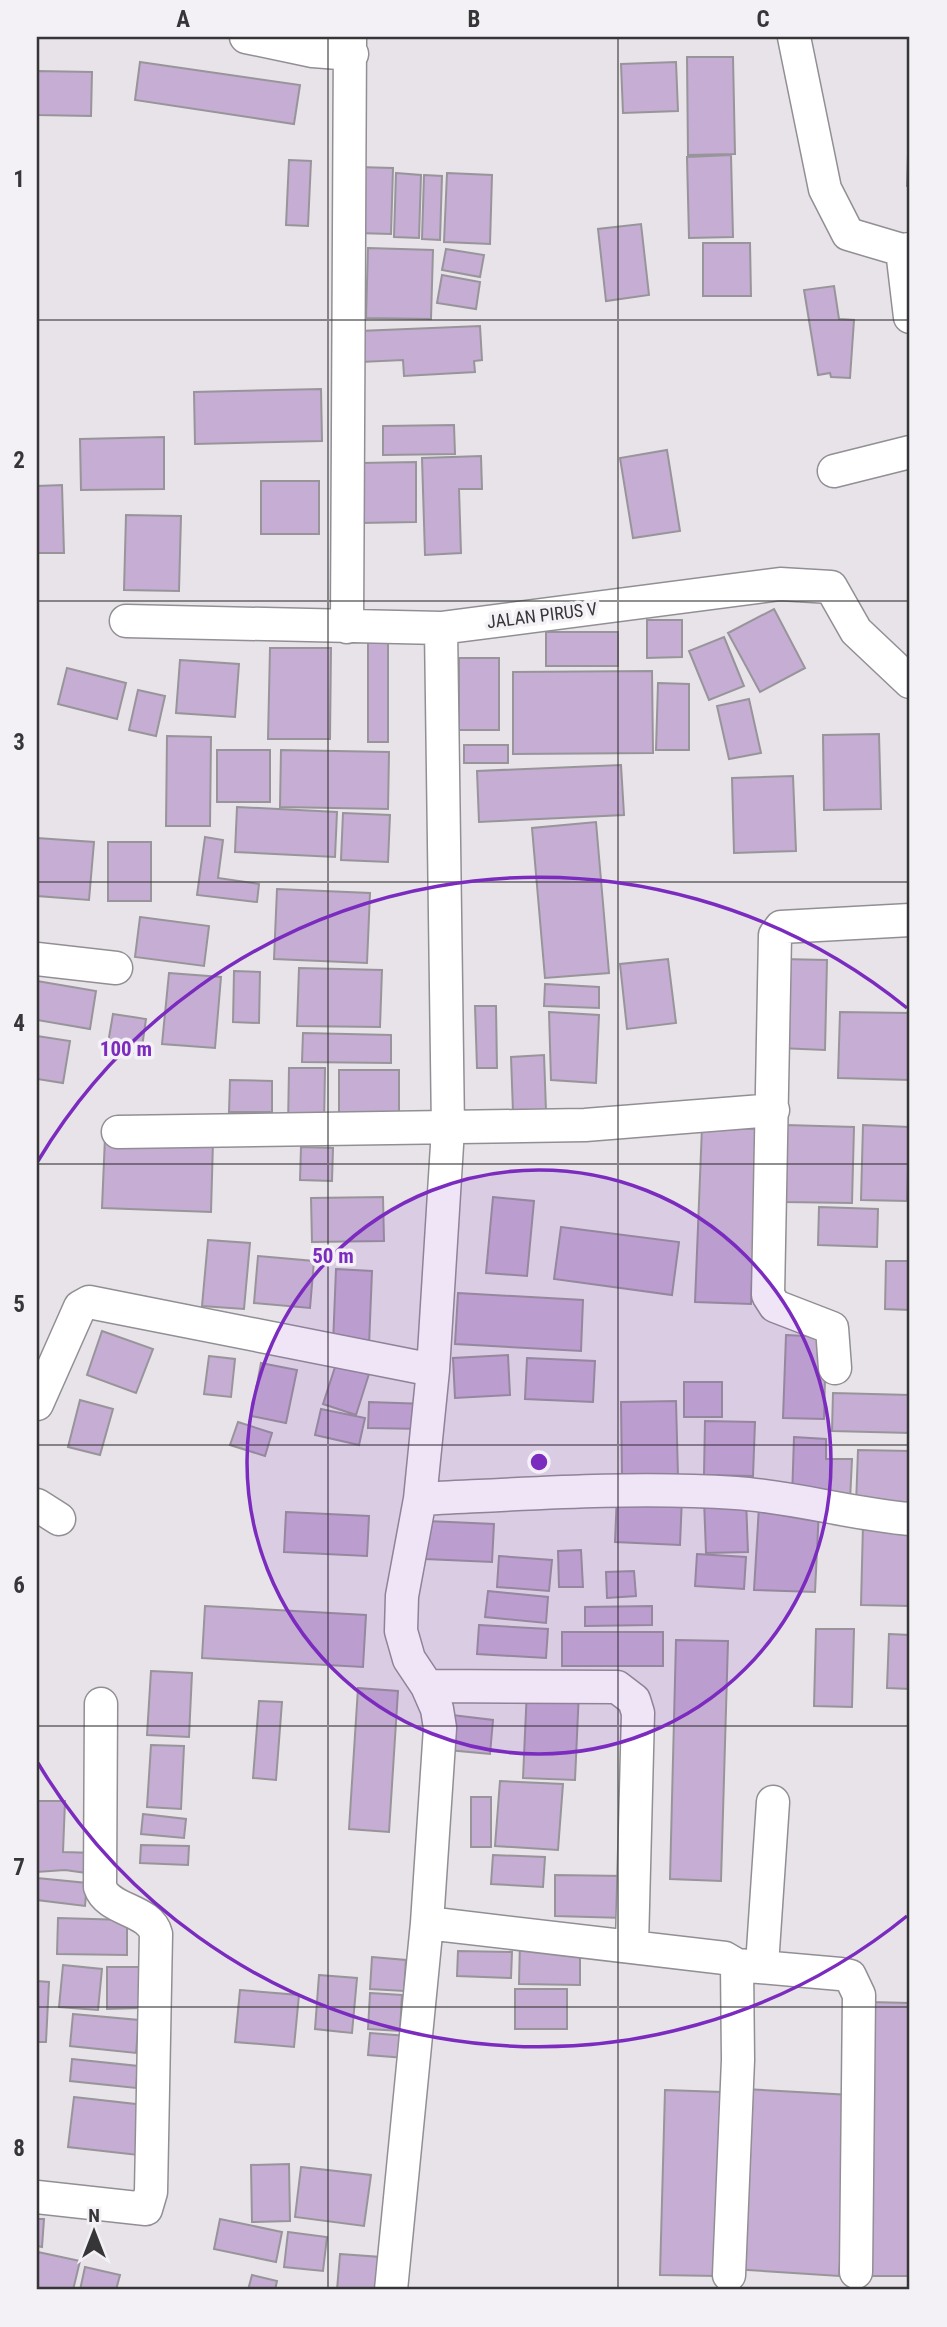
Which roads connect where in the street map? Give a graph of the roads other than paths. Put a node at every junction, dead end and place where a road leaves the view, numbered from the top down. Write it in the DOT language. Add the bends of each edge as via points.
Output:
graph roads {
  1 [pos="246,37"];
  2 [pos="794,37"];
  3 [pos="351,46"];
  4 [pos="906,249"];
  5 [pos="910,317"];
  6 [pos="910,452"];
  7 [pos="834,471"];
  8 [pos="126,621"];
  9 [pos="347,627"];
  10 [pos="441,628"];
  11 [pos="910,682"];
  12 [pos="910,920"];
  13 [pos="37,959"];
  14 [pos="116,968"];
  15 [pos="773,1110"];
  16 [pos="448,1129"];
  17 [pos="118,1132"];
  18 [pos="835,1368"];
  19 [pos="433,1370"];
  20 [pos="37,1404"];
  21 [pos="420,1499"];
  22 [pos="910,1519"];
  23 [pos="427,1686"];
  24 [pos="101,1704"];
  25 [pos="774,1802"];
  26 [pos="427,1923"];
  27 [pos="632,1945"];
  28 [pos="750,1965"];
  29 [pos="37,2197"];
  30 [pos="856,2272"];
  31 [pos="729,2275"];
  32 [pos="390,2290"];
  1 -- 3 [label="street" via="271,44"];
  2 -- 4 [label="street" via="825,189 848,234"];
  3 -- 9 [label="street"];
  4 -- 5 [label="street"];
  6 -- 7 [label="street"];
  8 -- 9 [label="street, JALAN PIRUS V"];
  9 -- 10 [label="street, JALAN PIRUS V"];
  10 -- 11 [label="street, JALAN PIRUS V" via="780,584 821,584 831,587 856,631"];
  10 -- 16 [label="street"];
  12 -- 15 [label="street" via="776,931"];
  13 -- 14 [label="street"];
  15 -- 16 [label="street" via="585,1125"];
  15 -- 18 [label="street" via="768,1295 775,1306 832,1328"];
  16 -- 17 [label="street"];
  16 -- 19 [label="street"];
  19 -- 20 [label="street" via="89,1302 80,1307"];
  19 -- 21 [label="street"];
  21 -- 22 [label="street" via="676,1490 740,1494"];
  21 -- 23 [label="street" via="402,1596 401,1631 409,1659"];
  23 -- 26 [label="street" via="440,1728"];
  23 -- 27 [label="street" via="617,1688 634,1700 638,1713"];
  24 -- 29 [label="street" via="100,1887 108,1898 149,1922 156,1934 151,2192 145,2209"];
  25 -- 28 [label="street"];
  26 -- 27 [label="street"];
  26 -- 32 [label="street"];
  27 -- 28 [label="street"];
  28 -- 30 [label="street" via="850,1976 859,1995"];
  28 -- 31 [label="street" via="738,2060"];
}
